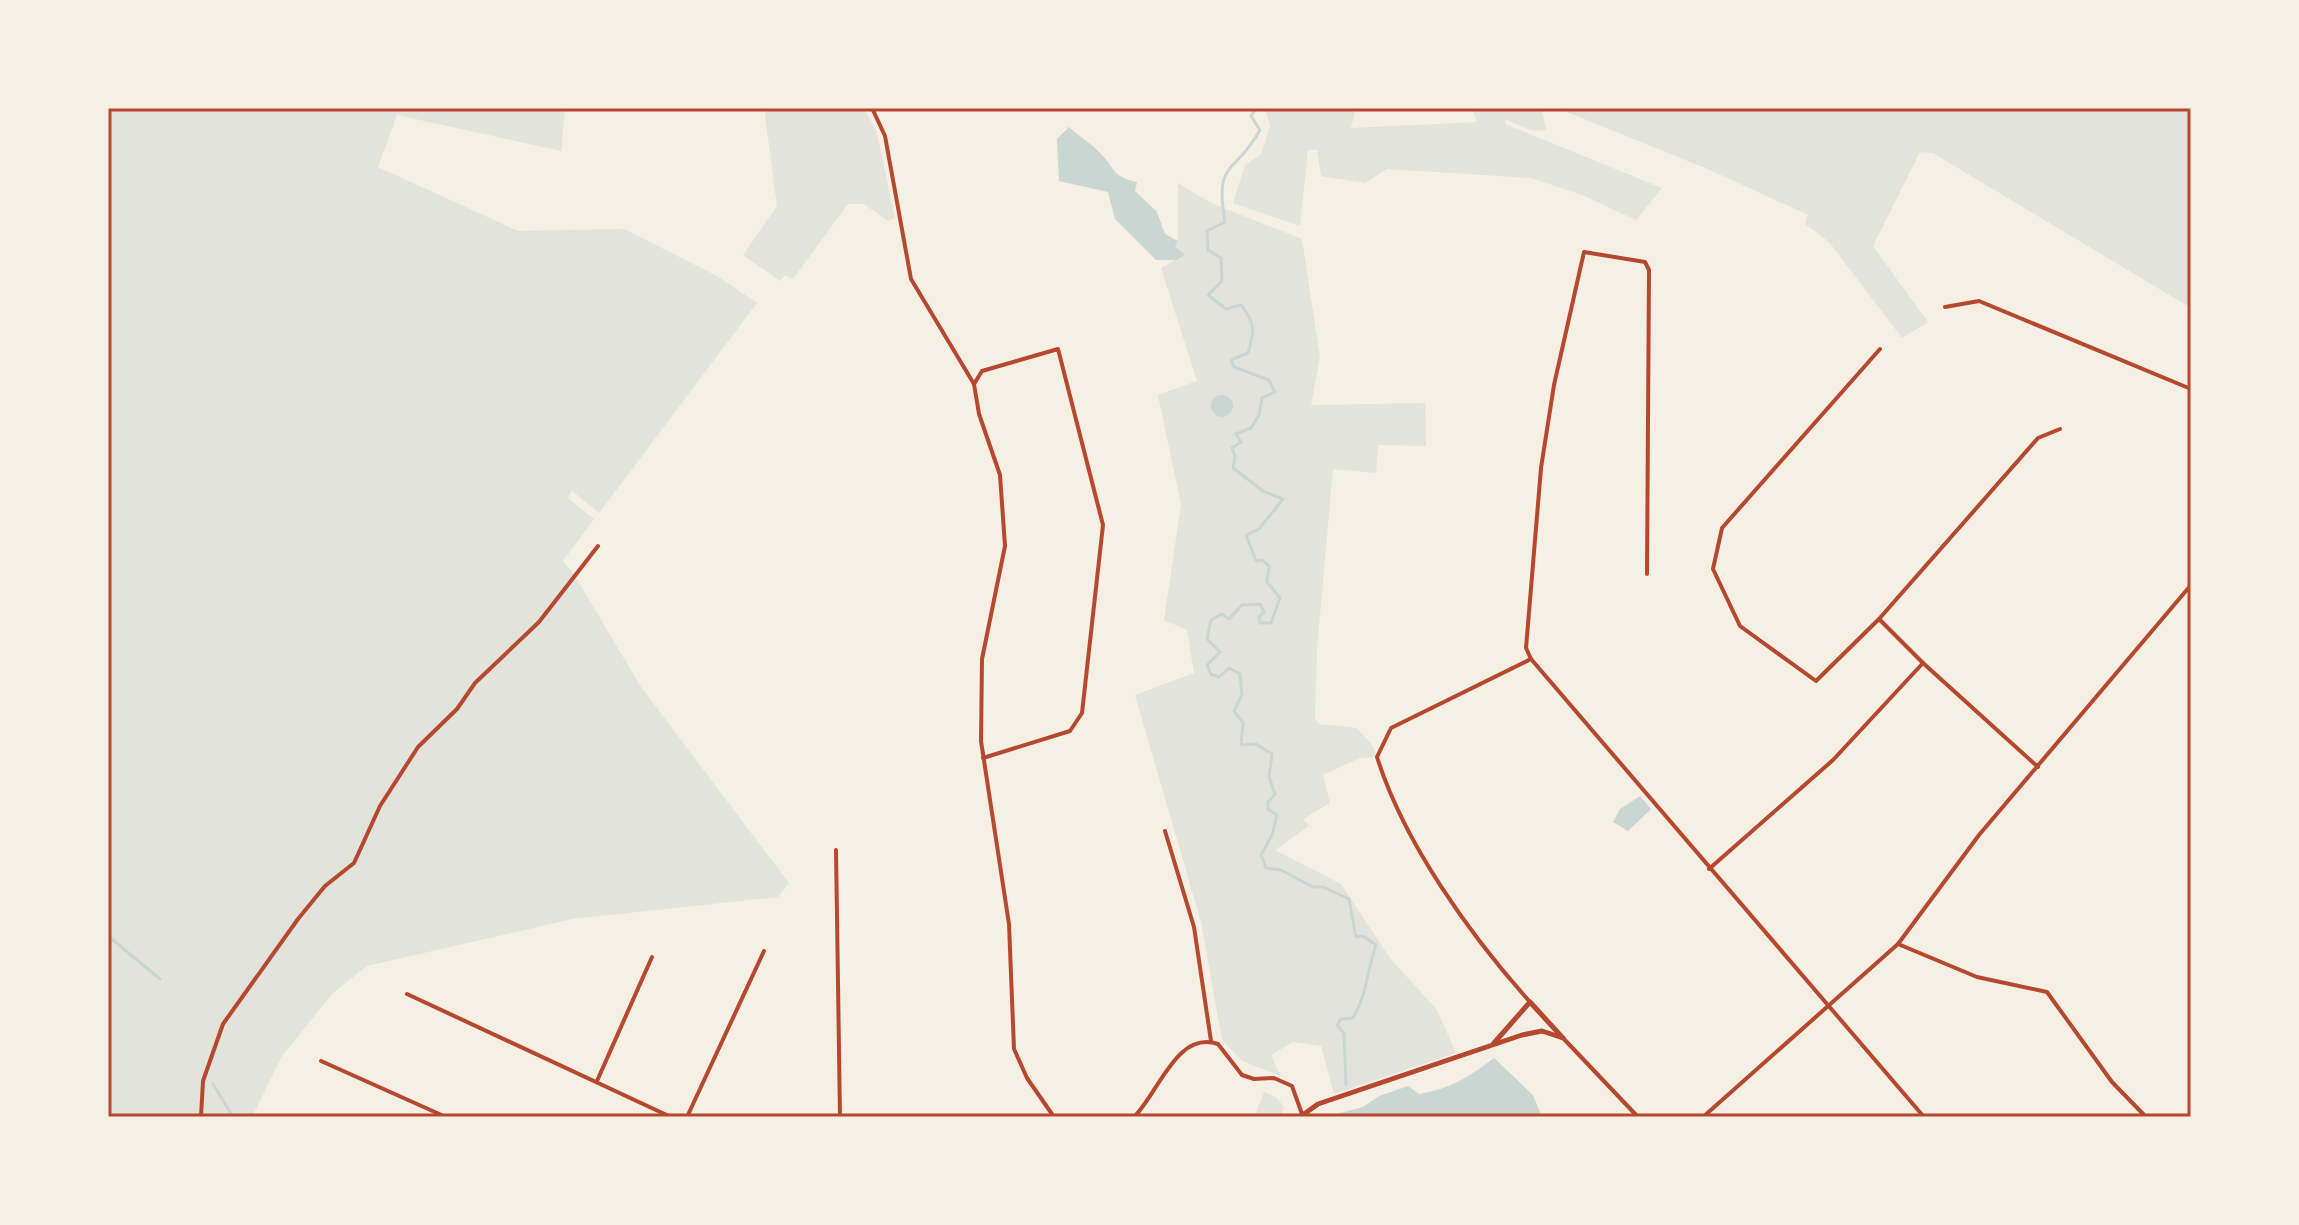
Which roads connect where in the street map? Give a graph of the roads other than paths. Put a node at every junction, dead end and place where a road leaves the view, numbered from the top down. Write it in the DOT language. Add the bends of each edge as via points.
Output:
graph roads {
  1 [pos="872,108"];
  2 [pos="1945,307"];
  3 [pos="1880,349"];
  4 [pos="974,384"];
  5 [pos="2191,389"];
  6 [pos="2060,429"];
  7 [pos="598,546"];
  8 [pos="1647,574"];
  9 [pos="2191,585"];
  10 [pos="1879,619"];
  11 [pos="1531,659"];
  12 [pos="1923,663"];
  13 [pos="983,758"];
  14 [pos="2038,767"];
  15 [pos="1165,831"];
  16 [pos="836,850"];
  17 [pos="1709,869"];
  18 [pos="1898,944"];
  19 [pos="764,951"];
  20 [pos="652,957"];
  21 [pos="407,994"];
  22 [pos="1530,1002"];
  23 [pos="1826,1005"];
  24 [pos="1546,1019"];
  25 [pos="1542,1031"];
  26 [pos="1563,1038"];
  27 [pos="1211,1041"];
  28 [pos="1494,1043"];
  29 [pos="321,1061"];
  30 [pos="597,1081"];
  31 [pos="1301,1115"];
  32 [pos="201,1117"];
  33 [pos="446,1117"];
  34 [pos="671,1117"];
  35 [pos="687,1117"];
  36 [pos="840,1117"];
  37 [pos="1054,1117"];
  38 [pos="1134,1117"];
  39 [pos="1638,1117"];
  40 [pos="1703,1117"];
  41 [pos="1924,1117"];
  42 [pos="2146,1117"];
  1 -- 4 [label="street" via="885,136 911,279"];
  2 -- 5 [label="street" via="1979,301"];
  3 -- 10 [label="street" via="1722,528 1713,569 1740,626 1816,681"];
  4 -- 13 [label="street" via="1000,475 1005,546 982,659"];
  4 -- 13 [label="street" via="982,371 1058,349 1103,525 1082,713 1070,731"];
  6 -- 10 [label="street" via="2038,438"];
  7 -- 32 [label="street" via="539,622 418,747 380,806 354,863 325,886 298,919 223,1024 203,1081"];
  8 -- 11 [label="street" via="1649,270 1645,262 1584,252 1541,468 1526,648"];
  9 -- 14 [label="street"];
  10 -- 12 [label="street"];
  11 -- 17 [label="street"];
  11 -- 22 [label="street" via="1391,728 1377,757 1389,795 1479,945"];
  12 -- 14 [label="street"];
  12 -- 17 [label="street" via="1833,760"];
  13 -- 37 [label="street" via="1009,924 1014,1049"];
  14 -- 18 [label="street" via="1979,835"];
  15 -- 27 [label="street" via="1194,927"];
  16 -- 36 [label="street"];
  17 -- 23 [label="street"];
  18 -- 23 [label="street"];
  18 -- 42 [label="street" via="1977,977 2047,992 2112,1082"];
  19 -- 35 [label="street"];
  20 -- 30 [label="street"];
  21 -- 30 [label="street"];
  22 -- 24 [label="street"];
  22 -- 28 [label="street"];
  23 -- 40 [label="street"];
  23 -- 41 [label="street"];
  24 -- 25 [label="street"];
  24 -- 26 [label="street"];
  25 -- 26 [label="street"];
  25 -- 28 [label="street"];
  26 -- 39 [label="street"];
  27 -- 31 [label="street" via="1242,1075 1292,1086"];
  27 -- 38 [label="street" via="1188,1045"];
  28 -- 31 [label="street" via="1318,1104"];
  29 -- 33 [label="street"];
  30 -- 34 [label="street"];
}
